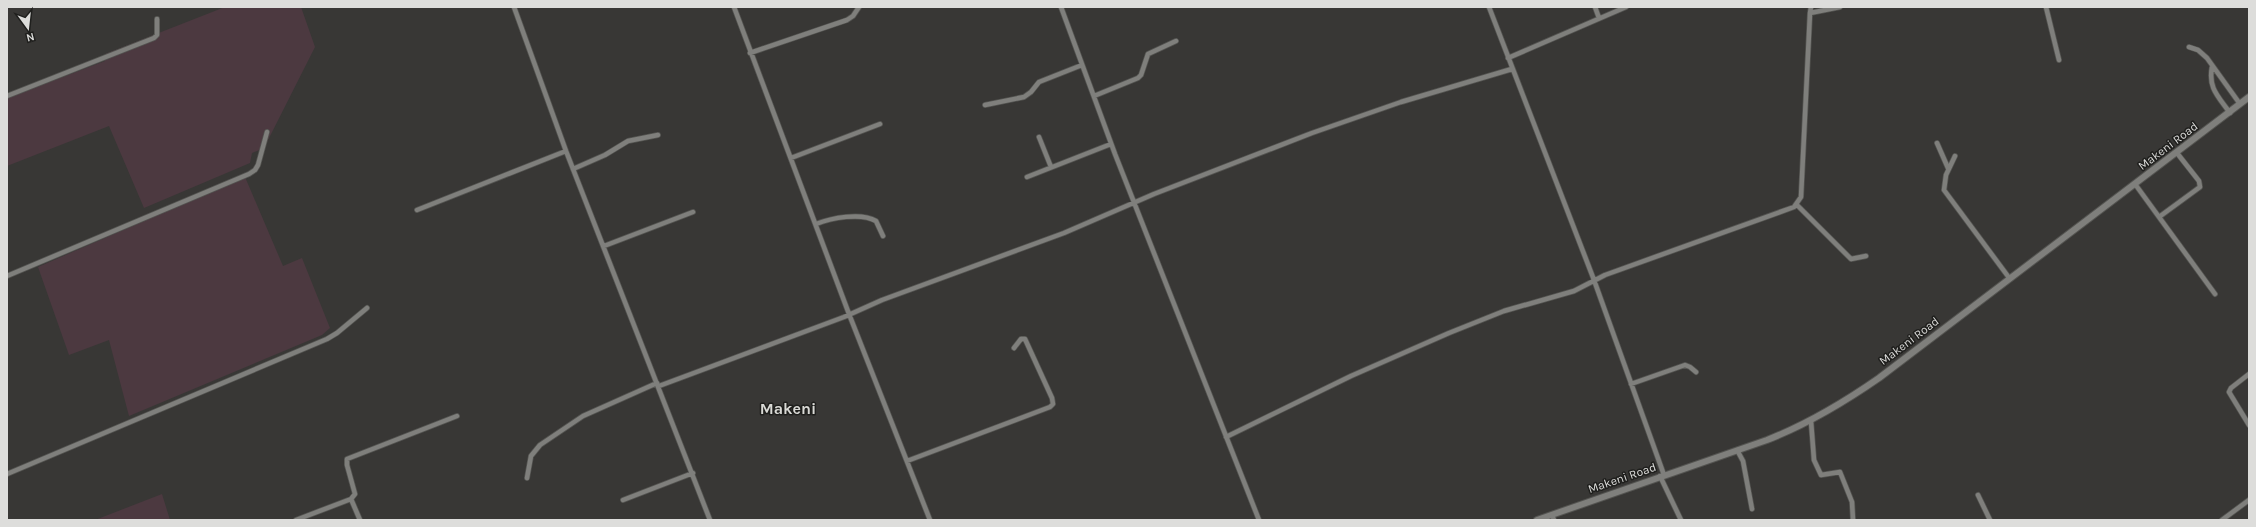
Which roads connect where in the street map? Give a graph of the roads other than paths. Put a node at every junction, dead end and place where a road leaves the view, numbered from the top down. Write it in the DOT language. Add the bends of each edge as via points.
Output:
graph roads {
  1 [pos="514,7"];
  2 [pos="734,7"];
  3 [pos="859,7"];
  4 [pos="1061,7"];
  5 [pos="1489,7"];
  6 [pos="1595,7"];
  7 [pos="1626,7"];
  8 [pos="1811,7"];
  9 [pos="1840,7"];
  10 [pos="2046,7"];
  11 [pos="1810,13"];
  12 [pos="1599,18"];
  13 [pos="157,19"];
  14 [pos="1176,41"];
  15 [pos="2189,47"];
  16 [pos="750,53"];
  17 [pos="1508,58"];
  18 [pos="2059,60"];
  19 [pos="1082,65"];
  20 [pos="2212,67"];
  21 [pos="1512,69"];
  22 [pos="7,96"];
  23 [pos="1094,96"];
  24 [pos="2249,97"];
  25 [pos="2240,104"];
  26 [pos="984,105"];
  27 [pos="2230,112"];
  28 [pos="880,124"];
  29 [pos="267,132"];
  30 [pos="658,134"];
  31 [pos="1039,137"];
  32 [pos="1937,143"];
  33 [pos="1111,144"];
  34 [pos="566,151"];
  35 [pos="2177,153"];
  36 [pos="1955,156"];
  37 [pos="791,158"];
  38 [pos="1051,167"];
  39 [pos="1948,168"];
  40 [pos="573,169"];
  41 [pos="1027,177"];
  42 [pos="2135,184"];
  43 [pos="1134,202"];
  44 [pos="1797,205"];
  45 [pos="416,210"];
  46 [pos="693,212"];
  47 [pos="2159,217"];
  48 [pos="816,224"];
  49 [pos="883,236"];
  50 [pos="604,246"];
  51 [pos="1866,256"];
  52 [pos="7,276"];
  53 [pos="2010,279"];
  54 [pos="1594,280"];
  55 [pos="2215,294"];
  56 [pos="367,308"];
  57 [pos="848,314"];
  58 [pos="1014,348"];
  59 [pos="1696,372"];
  60 [pos="2249,374"];
  61 [pos="1631,384"];
  62 [pos="658,385"];
  63 [pos="457,416"];
  64 [pos="1811,422"];
  65 [pos="2249,425"];
  66 [pos="1226,437"];
  67 [pos="1737,450"];
  68 [pos="907,461"];
  69 [pos="693,473"];
  70 [pos="7,474"];
  71 [pos="1662,476"];
  72 [pos="527,478"];
  73 [pos="1978,495"];
  74 [pos="351,499"];
  75 [pos="623,500"];
  76 [pos="2249,500"];
  77 [pos="1752,509"];
  78 [pos="1553,517"];
  79 [pos="296,520"];
  80 [pos="360,520"];
  81 [pos="710,520"];
  82 [pos="930,520"];
  83 [pos="1259,520"];
  84 [pos="1537,520"];
  85 [pos="1681,520"];
  86 [pos="1853,520"];
  87 [pos="1990,520"];
  88 [pos="2223,520"];
  1 -- 34 [label="street"];
  2 -- 16 [label="street"];
  3 -- 16 [label="street" via="853,16 833,26"];
  4 -- 19 [label="street"];
  5 -- 17 [label="street"];
  6 -- 12 [label="street"];
  7 -- 12 [label="street"];
  8 -- 11 [label="street"];
  9 -- 11 [label="street"];
  10 -- 18 [label="street"];
  11 -- 44 [label="street" via="1801,197"];
  12 -- 17 [label="street"];
  13 -- 22 [label="street" via="157,35 154,38"];
  14 -- 23 [label="street" via="1148,54 1138,78"];
  15 -- 20 [label="street" via="2203,53"];
  16 -- 37 [label="street"];
  17 -- 21 [label="street"];
  19 -- 23 [label="street"];
  19 -- 26 [label="street" via="1038,82 1032,92 1024,97"];
  20 -- 25 [label="street"];
  20 -- 27 [label="street" via="2212,86"];
  21 -- 43 [label="street" via="1401,102 1312,133"];
  21 -- 54 [label="street"];
  23 -- 33 [label="street"];
  24 -- 25 [label="main road, Makeni Road"];
  25 -- 27 [label="main road, Makeni Road"];
  27 -- 35 [label="main road, Makeni Road"];
  28 -- 37 [label="street"];
  29 -- 52 [label="street" via="258,165 249,174"];
  30 -- 40 [label="street" via="628,141 606,155"];
  31 -- 38 [label="street"];
  32 -- 39 [label="street"];
  33 -- 38 [label="street"];
  33 -- 43 [label="street"];
  34 -- 40 [label="street"];
  34 -- 45 [label="street"];
  35 -- 42 [label="main road, Makeni Road"];
  35 -- 47 [label="street" via="2199,181 2200,187"];
  36 -- 39 [label="street"];
  37 -- 48 [label="street"];
  38 -- 41 [label="street"];
  39 -- 53 [label="street" via="1945,192"];
  40 -- 50 [label="street"];
  42 -- 47 [label="street"];
  42 -- 53 [label="main road, Makeni Road"];
  43 -- 57 [label="street" via="1057,236"];
  43 -- 66 [label="street"];
  44 -- 51 [label="street" via="1852,259"];
  44 -- 54 [label="street"];
  46 -- 50 [label="street"];
  47 -- 55 [label="street"];
  48 -- 49 [label="street" via="838,217 866,216 876,221"];
  48 -- 57 [label="street"];
  50 -- 62 [label="street"];
  53 -- 64 [label="main road, Makeni Road" via="1856,394"];
  54 -- 61 [label="street"];
  54 -- 66 [label="street" via="1574,291 1504,311 1449,333 1351,376"];
  56 -- 70 [label="street" via="327,339"];
  57 -- 62 [label="street"];
  57 -- 68 [label="street"];
  58 -- 68 [label="street" via="1020,338 1025,339 1052,398 1053,404 1050,408"];
  59 -- 61 [label="street" via="1685,365"];
  60 -- 65 [label="street" via="2229,392"];
  61 -- 71 [label="street"];
  62 -- 69 [label="street"];
  62 -- 72 [label="street" via="583,416 540,445 531,456"];
  63 -- 74 [label="street" via="347,459 356,492"];
  64 -- 67 [label="main road, Makeni Road"];
  64 -- 86 [label="street" via="1815,466 1822,475 1840,472 1852,502"];
  66 -- 83 [label="street"];
  67 -- 71 [label="main road, Makeni Road"];
  67 -- 77 [label="street" via="1743,461"];
  68 -- 82 [label="street"];
  69 -- 75 [label="street"];
  69 -- 81 [label="street"];
  71 -- 78 [label="main road, Makeni Road"];
  71 -- 85 [label="street"];
  73 -- 87 [label="street"];
  74 -- 79 [label="street"];
  74 -- 80 [label="street"];
  76 -- 88 [label="street"];
  78 -- 84 [label="main road, Makeni Road"];
}
